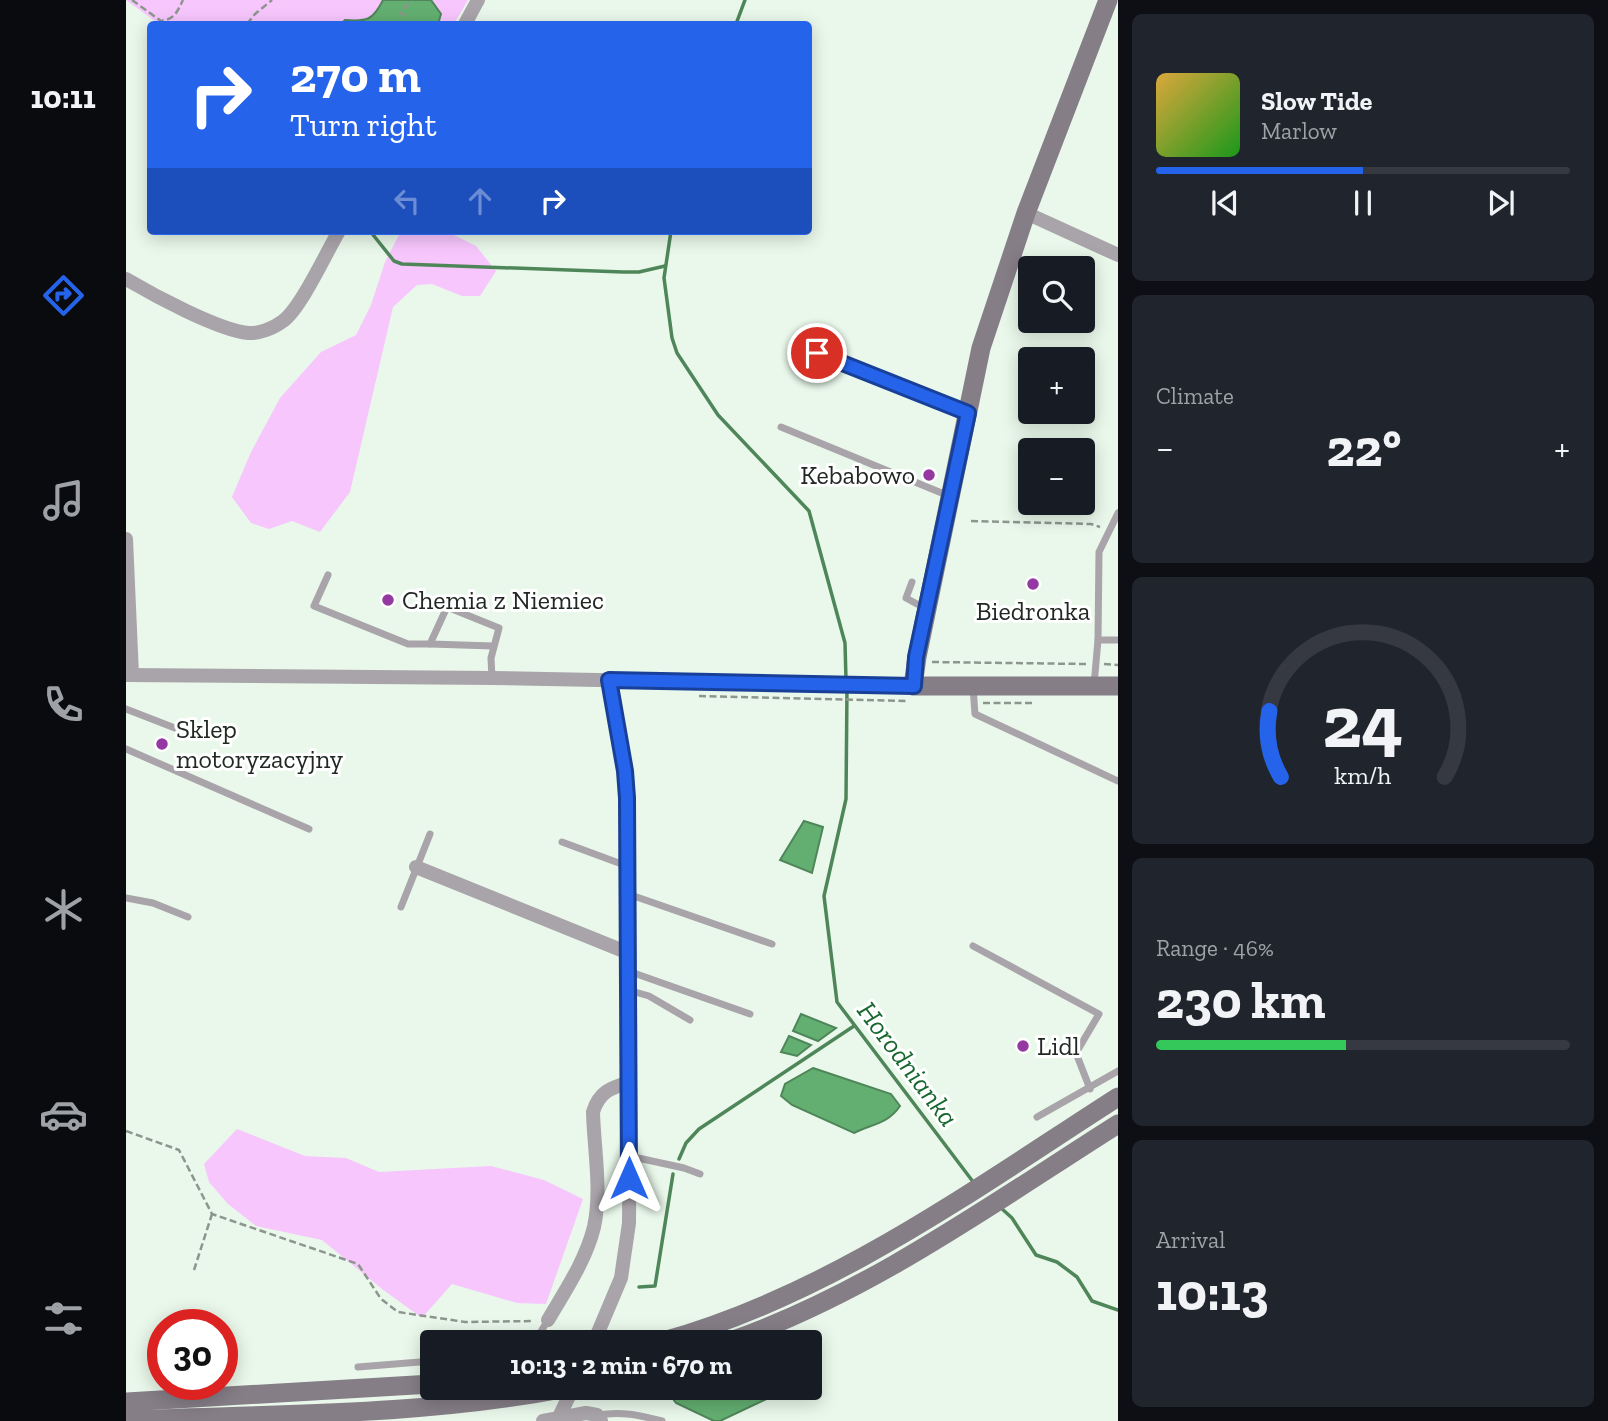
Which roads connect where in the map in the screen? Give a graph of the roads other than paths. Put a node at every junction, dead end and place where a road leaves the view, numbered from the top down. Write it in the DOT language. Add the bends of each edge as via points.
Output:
graph roads {
  1 [pos="478,0"];
  2 [pos="1108,0"];
  3 [pos="467,21"];
  4 [pos="1026,212"];
  5 [pos="337,235"];
  6 [pos="1118,255"];
  7 [pos="126,279"];
  8 [pos="817,353"];
  9 [pos="968,413"];
  10 [pos="781,427"];
  11 [pos="950,497"];
  12 [pos="1118,513"];
  13 [pos="126,539"];
  14 [pos="328,575"];
  15 [pos="912,582"];
  16 [pos="928,606"];
  17 [pos="1098,639"];
  18 [pos="1118,640"];
  19 [pos="430,644"];
  20 [pos="493,646"];
  21 [pos="129,675"];
  22 [pos="492,678"];
  23 [pos="609,680"];
  24 [pos="1094,685"];
  25 [pos="914,686"];
  26 [pos="1118,686"];
  27 [pos="973,687"];
  28 [pos="126,709"];
  29 [pos="198,737"];
  30 [pos="126,749"];
  31 [pos="1118,781"];
  32 [pos="309,829"];
  33 [pos="430,834"];
  34 [pos="562,842"];
  35 [pos="416,867"];
  36 [pos="627,867"];
  37 [pos="627,894"];
  38 [pos="126,898"];
  39 [pos="401,907"];
  40 [pos="188,917"];
  41 [pos="772,944"];
  42 [pos="973,946"];
  43 [pos="626,952"];
  44 [pos="627,970"];
  45 [pos="628,990"];
  46 [pos="750,1014"];
  47 [pos="690,1020"];
  48 [pos="1118,1071"];
  49 [pos="630,1082"];
  50 [pos="1090,1089"];
  51 [pos="1118,1097"];
  52 [pos="1037,1117"];
  53 [pos="1118,1124"];
  54 [pos="629,1156"];
  55 [pos="700,1174"];
  56 [pos="548,1320"];
  57 [pos="542,1330"];
  58 [pos="600,1330"];
  59 [pos="696,1330"];
  60 [pos="757,1330"];
  61 [pos="420,1362"];
  62 [pos="358,1367"];
  63 [pos="420,1385"];
  64 [pos="497,1400"];
  65 [pos="567,1400"];
  66 [pos="126,1402"];
  67 [pos="599,1418"];
  68 [pos="126,1420"];
  69 [pos="543,1421"];
  70 [pos="557,1421"];
  71 [pos="662,1421"];
  1 -- 3 [label="street"];
  2 -- 4 [label="main road"];
  4 -- 6 [label="street"];
  4 -- 9 [label="main road" via="981,348"];
  5 -- 7 [label="street" via="294,310 271,328 251,334 230,330"];
  8 -- 9 [label="lane"];
  9 -- 11 [label="main road"];
  10 -- 11 [label="lane"];
  11 -- 16 [label="main road"];
  12 -- 17 [label="lane" via="1099,552"];
  13 -- 21 [label="street"];
  14 -- 19 [label="lane" via="314,606 408,644"];
  15 -- 16 [label="lane" via="906,598"];
  16 -- 25 [label="main road"];
  17 -- 18 [label="lane"];
  17 -- 24 [label="lane"];
  19 -- 20 [label="lane"];
  19 -- 20 [label="lane" via="447,607 499,628"];
  20 -- 22 [label="lane"];
  21 -- 22 [label="street"];
  22 -- 23 [label="street"];
  23 -- 25 [label="street" via="826,693"];
  23 -- 36 [label="street" via="625,771"];
  24 -- 26 [label="main road"];
  24 -- 27 [label="main road"];
  25 -- 27 [label="main road"];
  27 -- 31 [label="lane" via="975,714"];
  28 -- 29 [label="lane"];
  30 -- 32 [label="lane"];
  33 -- 35 [label="lane"];
  34 -- 36 [label="lane"];
  35 -- 39 [label="lane"];
  35 -- 43 [label="street"];
  36 -- 37 [label="street"];
  37 -- 41 [label="lane"];
  37 -- 43 [label="street"];
  38 -- 40 [label="lane"];
  42 -- 50 [label="lane" via="1099,1014 1076,1053"];
  43 -- 44 [label="street"];
  44 -- 45 [label="street"];
  44 -- 46 [label="lane"];
  45 -- 47 [label="lane" via="649,996"];
  45 -- 49 [label="street"];
  48 -- 50 [label="lane"];
  49 -- 54 [label="street"];
  49 -- 56 [label="street" via="610,1087 596,1101 593,1230 580,1264"];
  50 -- 52 [label="lane"];
  51 -- 59 [label="main road" via="853,1262 738,1316"];
  53 -- 60 [label="main road" via="869,1279"];
  54 -- 55 [label="lane"];
  54 -- 58 [label="street" via="629,1223 621,1278"];
  56 -- 57 [label="lane"];
  61 -- 62 [label="lane"];
  63 -- 66 [label="main road"];
  64 -- 68 [label="main road" via="434,1407"];
  65 -- 70 [label="street, bridge"];
  67 -- 69 [label="street" via="586,1412"];
  67 -- 71 [label="lane" via="614,1412"];
}
